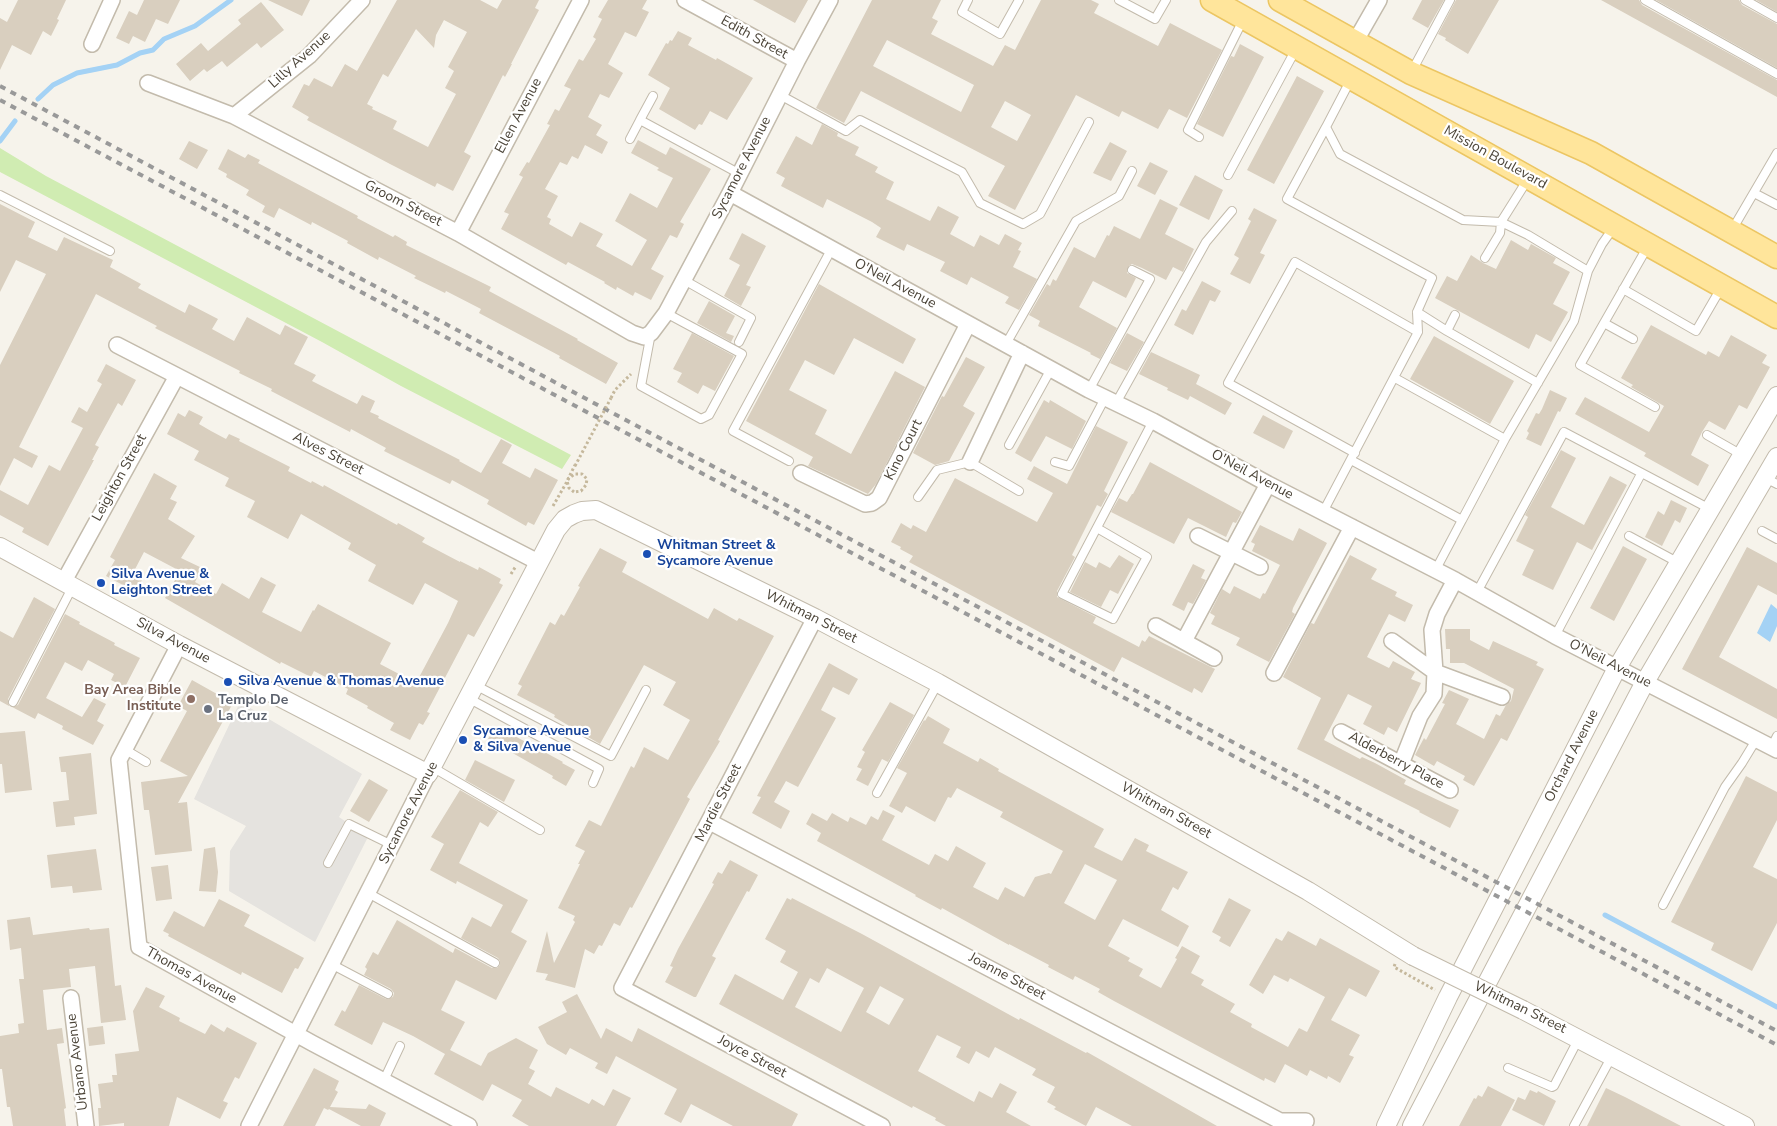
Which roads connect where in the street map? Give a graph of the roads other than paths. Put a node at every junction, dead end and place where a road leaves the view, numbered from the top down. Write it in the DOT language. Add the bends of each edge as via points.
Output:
graph roads {
  1 [pos="112,0"];
  2 [pos="362,0"];
  3 [pos="581,0"];
  4 [pos="685,0"];
  5 [pos="830,0"];
  6 [pos="968,0"];
  7 [pos="1019,0"];
  8 [pos="1119,0"];
  9 [pos="1166,0"];
  10 [pos="1212,0"];
  11 [pos="1380,0"];
  12 [pos="1450,0"];
  13 [pos="1645,0"];
  14 [pos="1745,0"];
  15 [pos="1283,1"];
  16 [pos="1244,18"];
  17 [pos="1777,18"];
  18 [pos="1355,42"];
  19 [pos="92,44"];
  20 [pos="1297,47"];
  21 [pos="797,61"];
  22 [pos="1411,73"];
  23 [pos="1777,74"];
  24 [pos="1352,78"];
  25 [pos="148,84"];
  26 [pos="780,95"];
  27 [pos="653,96"];
  28 [pos="234,116"];
  29 [pos="640,120"];
  30 [pos="1089,122"];
  31 [pos="1326,127"];
  32 [pos="1199,137"];
  33 [pos="630,139"];
  34 [pos="1777,153"];
  35 [pos="1132,171"];
  36 [pos="740,174"];
  37 [pos="1228,175"];
  38 [pos="1529,177"];
  39 [pos="730,193"];
  40 [pos="1754,193"];
  41 [pos="0,195"];
  42 [pos="1777,205"];
  43 [pos="1232,211"];
  44 [pos="1501,222"];
  45 [pos="1615,225"];
  46 [pos="1731,232"];
  47 [pos="458,233"];
  48 [pos="1649,244"];
  49 [pos="831,250"];
  50 [pos="110,252"];
  51 [pos="1777,257"];
  52 [pos="1485,258"];
  53 [pos="1132,270"];
  54 [pos="1588,270"];
  55 [pos="684,280"];
  56 [pos="1722,285"];
  57 [pos="1623,289"];
  58 [pos="1417,312"];
  59 [pos="666,313"];
  60 [pos="1455,315"];
  61 [pos="1777,316"];
  62 [pos="1604,323"];
  63 [pos="968,324"];
  64 [pos="1447,331"];
  65 [pos="1418,332"];
  66 [pos="651,334"];
  67 [pos="1633,339"];
  68 [pos="739,342"];
  69 [pos="1006,344"];
  70 [pos="117,345"];
  71 [pos="1022,353"];
  72 [pos="1051,369"];
  73 [pos="177,376"];
  74 [pos="1395,378"];
  75 [pos="1538,383"];
  76 [pos="1089,390"];
  77 [pos="1777,396"];
  78 [pos="1110,400"];
  79 [pos="1655,408"];
  80 [pos="1153,421"];
  81 [pos="1707,435"];
  82 [pos="1505,439"];
  83 [pos="1009,445"];
  84 [pos="1742,455"];
  85 [pos="1353,457"];
  86 [pos="1777,458"];
  87 [pos="789,461"];
  88 [pos="970,462"];
  89 [pos="1055,462"];
  90 [pos="801,473"];
  91 [pos="1641,474"];
  92 [pos="1771,481"];
  93 [pos="1268,484"];
  94 [pos="1019,491"];
  95 [pos="918,497"];
  96 [pos="1711,509"];
  97 [pos="582,511"];
  98 [pos="1323,512"];
  99 [pos="1462,520"];
  100 [pos="1352,527"];
  101 [pos="1097,528"];
  102 [pos="1762,531"];
  103 [pos="1198,536"];
  104 [pos="1629,536"];
  105 [pos="1777,539"];
  106 [pos="0,547"];
  107 [pos="1232,553"];
  108 [pos="538,562"];
  109 [pos="1679,563"];
  110 [pos="1260,567"];
  111 [pos="1435,571"];
  112 [pos="1455,580"];
  113 [pos="68,583"];
  114 [pos="1477,592"];
  115 [pos="815,618"];
  116 [pos="1156,626"];
  117 [pos="1555,636"];
  118 [pos="1184,641"];
  119 [pos="1392,641"];
  120 [pos="179,645"];
  121 [pos="1214,658"];
  122 [pos="1617,668"];
  123 [pos="1435,672"];
  124 [pos="1274,673"];
  125 [pos="1645,682"];
  126 [pos="938,683"];
  127 [pos="646,690"];
  128 [pos="471,691"];
  129 [pos="1502,697"];
  130 [pos="13,702"];
  131 [pos="1341,732"];
  132 [pos="1756,740"];
  133 [pos="1775,745"];
  134 [pos="124,749"];
  135 [pos="146,762"];
  136 [pos="1400,764"];
  137 [pos="430,771"];
  138 [pos="593,783"];
  139 [pos="1450,790"];
  140 [pos="877,793"];
  141 [pos="710,822"];
  142 [pos="540,830"];
  143 [pos="392,845"];
  144 [pos="328,863"];
  145 [pos="368,893"];
  146 [pos="1663,905"];
  147 [pos="495,963"];
  148 [pos="331,964"];
  149 [pos="622,988"];
  150 [pos="388,994"];
  151 [pos="71,998"];
  152 [pos="296,1034"];
  153 [pos="1579,1038"];
  154 [pos="400,1046"];
  155 [pos="1612,1056"];
  156 [pos="1508,1068"];
  157 [pos="384,1080"];
  158 [pos="1306,1121"];
  159 [pos="86,1126"];
  160 [pos="249,1126"];
  161 [pos="470,1126"];
  162 [pos="882,1126"];
  163 [pos="1386,1126"];
  164 [pos="1412,1126"];
  165 [pos="1574,1126"];
  166 [pos="1745,1126"];
  1 -- 19 [label="street"];
  2 -- 28 [label="street, Lilly Avenue" via="309,56"];
  3 -- 47 [label="street, Ellen Avenue"];
  4 -- 21 [label="street, Edith Street"];
  5 -- 21 [label="street, Sycamore Avenue"];
  6 -- 7 [label="lane" via="962,12 1000,34"];
  8 -- 9 [label="lane" via="1154,19"];
  10 -- 16 [label="main road, Mission Boulevard"];
  11 -- 18 [label="street"];
  12 -- 22 [label="lane"];
  13 -- 23 [label="lane"];
  14 -- 17 [label="lane"];
  15 -- 18 [label="main road"];
  16 -- 20 [label="main road, Mission Boulevard"];
  16 -- 32 [label="lane" via="1188,130"];
  18 -- 22 [label="main road"];
  20 -- 24 [label="main road, Mission Boulevard"];
  20 -- 37 [label="lane"];
  21 -- 26 [label="street, Sycamore Avenue"];
  22 -- 46 [label="main road" via="1591,153"];
  24 -- 31 [label="lane"];
  24 -- 38 [label="main road, Mission Boulevard"];
  25 -- 28 [label="street, Groom Street"];
  26 -- 30 [label="lane" via="846,131 860,120 962,172 980,203 1023,224 1040,214"];
  26 -- 36 [label="street, Sycamore Avenue"];
  27 -- 29 [label="lane"];
  28 -- 47 [label="street, Groom Street"];
  29 -- 33 [label="lane"];
  29 -- 36 [label="lane"];
  31 -- 44 [label="lane" via="1340,154 1463,220"];
  31 -- 58 [label="lane" via="1287,198 1432,278"];
  34 -- 40 [label="lane"];
  35 -- 69 [label="lane" via="1119,196 1076,221"];
  36 -- 39 [label="street, Sycamore Avenue"];
  38 -- 44 [label="lane"];
  38 -- 45 [label="main road, Mission Boulevard"];
  39 -- 49 [label="street, O'Neil Avenue"];
  39 -- 55 [label="street, Sycamore Avenue"];
  40 -- 42 [label="lane"];
  40 -- 46 [label="lane"];
  41 -- 50 [label="lane"];
  43 -- 78 [label="lane" via="1206,242"];
  44 -- 52 [label="lane" via="1500,233"];
  44 -- 54 [label="lane"];
  45 -- 48 [label="main road, Mission Boulevard"];
  45 -- 54 [label="lane"];
  46 -- 51 [label="main road"];
  47 -- 66 [label="street, Groom Street" via="632,333 644,338"];
  48 -- 56 [label="main road, Mission Boulevard"];
  48 -- 57 [label="lane"];
  49 -- 63 [label="street, O'Neil Avenue"];
  49 -- 87 [label="lane" via="733,431"];
  53 -- 76 [label="lane" via="1150,279"];
  54 -- 75 [label="lane" via="1574,321"];
  55 -- 59 [label="street, Sycamore Avenue"];
  55 -- 68 [label="lane" via="751,318"];
  56 -- 57 [label="lane" via="1696,331"];
  56 -- 61 [label="main road, Mission Boulevard"];
  57 -- 62 [label="lane"];
  58 -- 64 [label="lane"];
  58 -- 65 [label="lane"];
  59 -- 66 [label="street, Sycamore Avenue"];
  59 -- 66 [label="lane" via="742,354 709,415 701,419 642,386"];
  60 -- 64 [label="lane"];
  62 -- 67 [label="lane"];
  62 -- 79 [label="lane" via="1580,365"];
  63 -- 69 [label="street, O'Neil Avenue"];
  63 -- 90 [label="street, Kino Court" via="879,498 865,504"];
  64 -- 75 [label="lane"];
  65 -- 74 [label="lane"];
  65 -- 85 [label="lane" via="1295,262 1228,383"];
  69 -- 71 [label="street, O'Neil Avenue"];
  70 -- 73 [label="street, Alves Street"];
  71 -- 72 [label="street, O'Neil Avenue"];
  71 -- 88 [label="street"];
  72 -- 76 [label="street, O'Neil Avenue"];
  72 -- 83 [label="lane"];
  73 -- 108 [label="street, Alves Street"];
  73 -- 113 [label="street, Leighton Street"];
  74 -- 82 [label="lane"];
  74 -- 85 [label="lane"];
  75 -- 82 [label="lane"];
  76 -- 78 [label="street, O'Neil Avenue"];
  77 -- 84 [label="street, Orchard Avenue"];
  78 -- 80 [label="street, O'Neil Avenue"];
  78 -- 89 [label="lane" via="1069,466"];
  80 -- 93 [label="street, O'Neil Avenue"];
  80 -- 101 [label="lane"];
  81 -- 84 [label="lane"];
  82 -- 99 [label="lane"];
  84 -- 96 [label="street, Orchard Avenue"];
  85 -- 98 [label="lane"];
  85 -- 99 [label="lane"];
  86 -- 92 [label="street"];
  88 -- 94 [label="lane"];
  88 -- 95 [label="lane" via="937,470"];
  91 -- 96 [label="lane"];
  91 -- 114 [label="lane" via="1564,432"];
  91 -- 117 [label="lane"];
  92 -- 125 [label="street"];
  93 -- 98 [label="street, O'Neil Avenue"];
  93 -- 107 [label="street"];
  96 -- 109 [label="street, Orchard Avenue"];
  97 -- 108 [label="street, Sycamore Avenue" via="565,519"];
  97 -- 115 [label="street, Whitman Street" via="596,510 612,517"];
  98 -- 100 [label="street, O'Neil Avenue"];
  99 -- 111 [label="lane"];
  100 -- 111 [label="street, O'Neil Avenue"];
  100 -- 124 [label="street"];
  101 -- 101 [label="lane" via="1062,594 1113,620 1146,557"];
  102 -- 105 [label="lane"];
  103 -- 107 [label="street"];
  104 -- 109 [label="lane"];
  106 -- 113 [label="street, Silva Avenue"];
  107 -- 110 [label="street"];
  107 -- 118 [label="street"];
  108 -- 128 [label="street, Sycamore Avenue"];
  109 -- 122 [label="street, Orchard Avenue"];
  111 -- 112 [label="street, O'Neil Avenue"];
  112 -- 114 [label="street, O'Neil Avenue"];
  112 -- 123 [label="street" via="1432,630"];
  113 -- 120 [label="street, Silva Avenue"];
  113 -- 130 [label="lane"];
  114 -- 117 [label="street, O'Neil Avenue"];
  115 -- 126 [label="street, Whitman Street"];
  115 -- 141 [label="street, Mardie Street"];
  116 -- 118 [label="street"];
  117 -- 122 [label="street, O'Neil Avenue"];
  118 -- 121 [label="street"];
  119 -- 123 [label="street"];
  120 -- 134 [label="street, Thomas Avenue"];
  120 -- 137 [label="street, Silva Avenue"];
  122 -- 125 [label="street, O'Neil Avenue"];
  122 -- 163 [label="street, Orchard Avenue" via="1448,997"];
  123 -- 129 [label="street"];
  123 -- 136 [label="street" via="1434,694 1420,716"];
  125 -- 132 [label="street, O'Neil Avenue"];
  125 -- 164 [label="street"];
  126 -- 140 [label="lane"];
  126 -- 153 [label="street, Whitman Street, bridge" via="1308,891 1413,956"];
  127 -- 128 [label="lane" via="611,756"];
  128 -- 137 [label="street, Sycamore Avenue"];
  128 -- 138 [label="lane" via="600,769"];
  131 -- 136 [label="street, Alderberry Place"];
  132 -- 133 [label="street, O'Neil Avenue"];
  132 -- 146 [label="lane" via="1725,787"];
  134 -- 135 [label="lane"];
  134 -- 152 [label="street, Thomas Avenue" via="119,760 138,947"];
  136 -- 139 [label="street, Alderberry Place"];
  137 -- 142 [label="lane"];
  137 -- 143 [label="street, Sycamore Avenue"];
  141 -- 149 [label="street, Mardie Street"];
  141 -- 158 [label="street, Joanne Street" via="1280,1121"];
  143 -- 144 [label="lane" via="349,824"];
  143 -- 145 [label="street, Sycamore Avenue"];
  145 -- 147 [label="lane"];
  145 -- 148 [label="street, Sycamore Avenue"];
  148 -- 150 [label="lane"];
  148 -- 152 [label="street, Sycamore Avenue"];
  149 -- 162 [label="street, Joyce Street"];
  151 -- 159 [label="street, Urbano Avenue"];
  152 -- 157 [label="street, Thomas Avenue"];
  152 -- 160 [label="street, Sycamore Avenue"];
  153 -- 155 [label="street, Whitman Street"];
  153 -- 156 [label="lane" via="1552,1087"];
  154 -- 157 [label="lane"];
  155 -- 165 [label="lane"];
  155 -- 166 [label="street, Whitman Street"];
  157 -- 161 [label="street, Thomas Avenue"];
}
